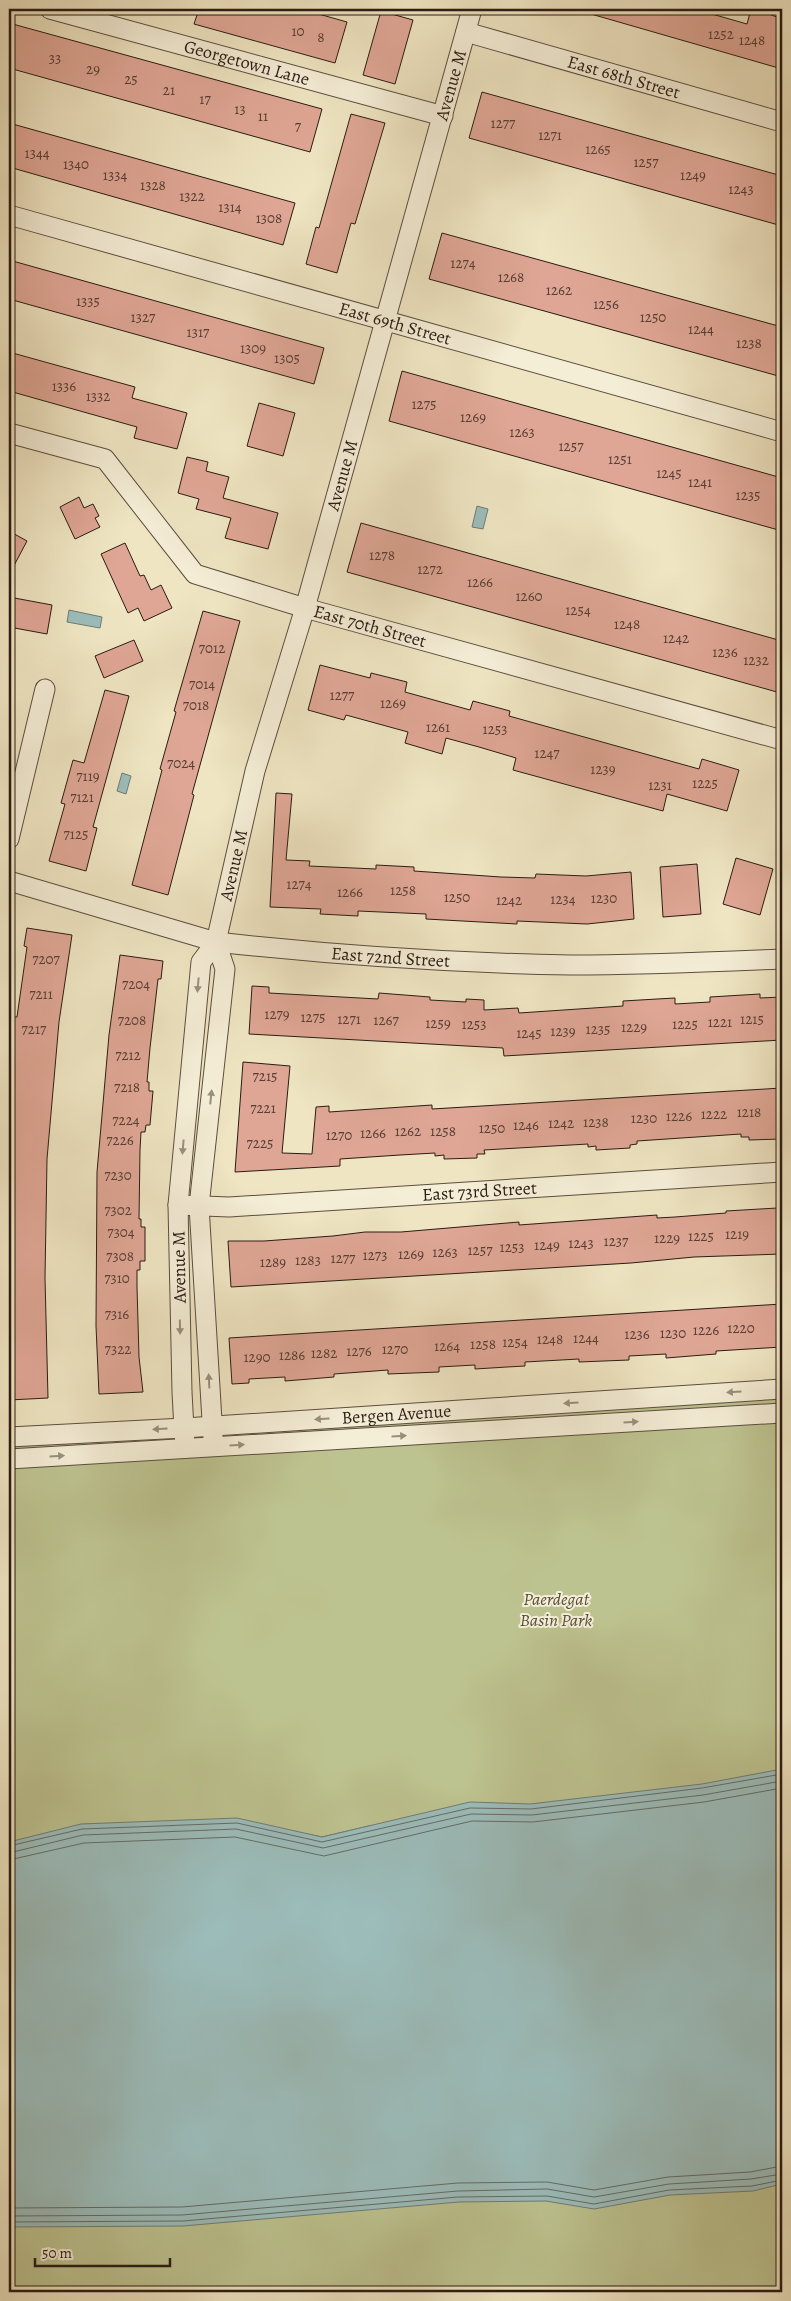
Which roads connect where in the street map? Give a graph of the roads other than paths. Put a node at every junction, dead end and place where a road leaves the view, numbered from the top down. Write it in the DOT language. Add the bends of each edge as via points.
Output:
graph roads {
  1 [pos="50,9"];
  2 [pos="472,9"];
  3 [pos="466,32"];
  4 [pos="443,116"];
  5 [pos="782,122"];
  6 [pos="9,215"];
  7 [pos="385,321"];
  8 [pos="782,432"];
  9 [pos="9,433"];
  10 [pos="305,608"];
  11 [pos="44,689"];
  12 [pos="782,740"];
  13 [pos="9,839"];
  14 [pos="9,881"];
  15 [pos="216,942"];
  16 [pos="782,959"];
  17 [pos="782,1172"];
  18 [pos="178,1205"];
  19 [pos="199,1206"];
  20 [pos="782,1388"];
  21 [pos="782,1413"];
  22 [pos="212,1426"];
  23 [pos="184,1428"];
  24 [pos="9,1437"];
  25 [pos="214,1447"];
  26 [pos="185,1448"];
  27 [pos="9,1459"];
  1 -- 4 [label="street, Georgetown Lane"];
  2 -- 3 [label="street, Avenue M"];
  3 -- 4 [label="street, Avenue M"];
  3 -- 5 [label="street, East 68th Street"];
  4 -- 7 [label="street, Avenue M"];
  6 -- 7 [label="street, East 69th Street"];
  7 -- 8 [label="street, East 69th Street"];
  7 -- 10 [label="street, Avenue M"];
  9 -- 10 [label="street, East 70th Street" via="105,459 194,574"];
  10 -- 12 [label="street, East 70th Street"];
  10 -- 15 [label="street, Avenue M" via="255,771"];
  11 -- 13 [label="street"];
  14 -- 15 [label="street, East 72nd Street"];
  15 -- 16 [label="street, East 72nd Street" via="454,961 667,964"];
  15 -- 18 [label="street, Avenue M, one-way" via="201,962"];
  19 -- 15 [label="street, Avenue M, one-way" via="225,969"];
  17 -- 19 [label="street, East 73rd Street" via="229,1207"];
  18 -- 19 [label="street, East 73rd Street"];
  18 -- 23 [label="street, Avenue M, one-way"];
  22 -- 19 [label="street, Avenue M, one-way"];
  20 -- 22 [label="street, Bergen Avenue, one-way"];
  25 -- 21 [label="street, Bergen Avenue, one-way"];
  22 -- 23 [label="street, Bergen Avenue"];
  22 -- 25 [label="street, Avenue M"];
  23 -- 24 [label="street, Bergen Avenue, one-way"];
  23 -- 26 [label="street, Avenue M"];
  25 -- 26 [label="street, Bergen Avenue"];
  27 -- 26 [label="street, Bergen Avenue, one-way"];
}
